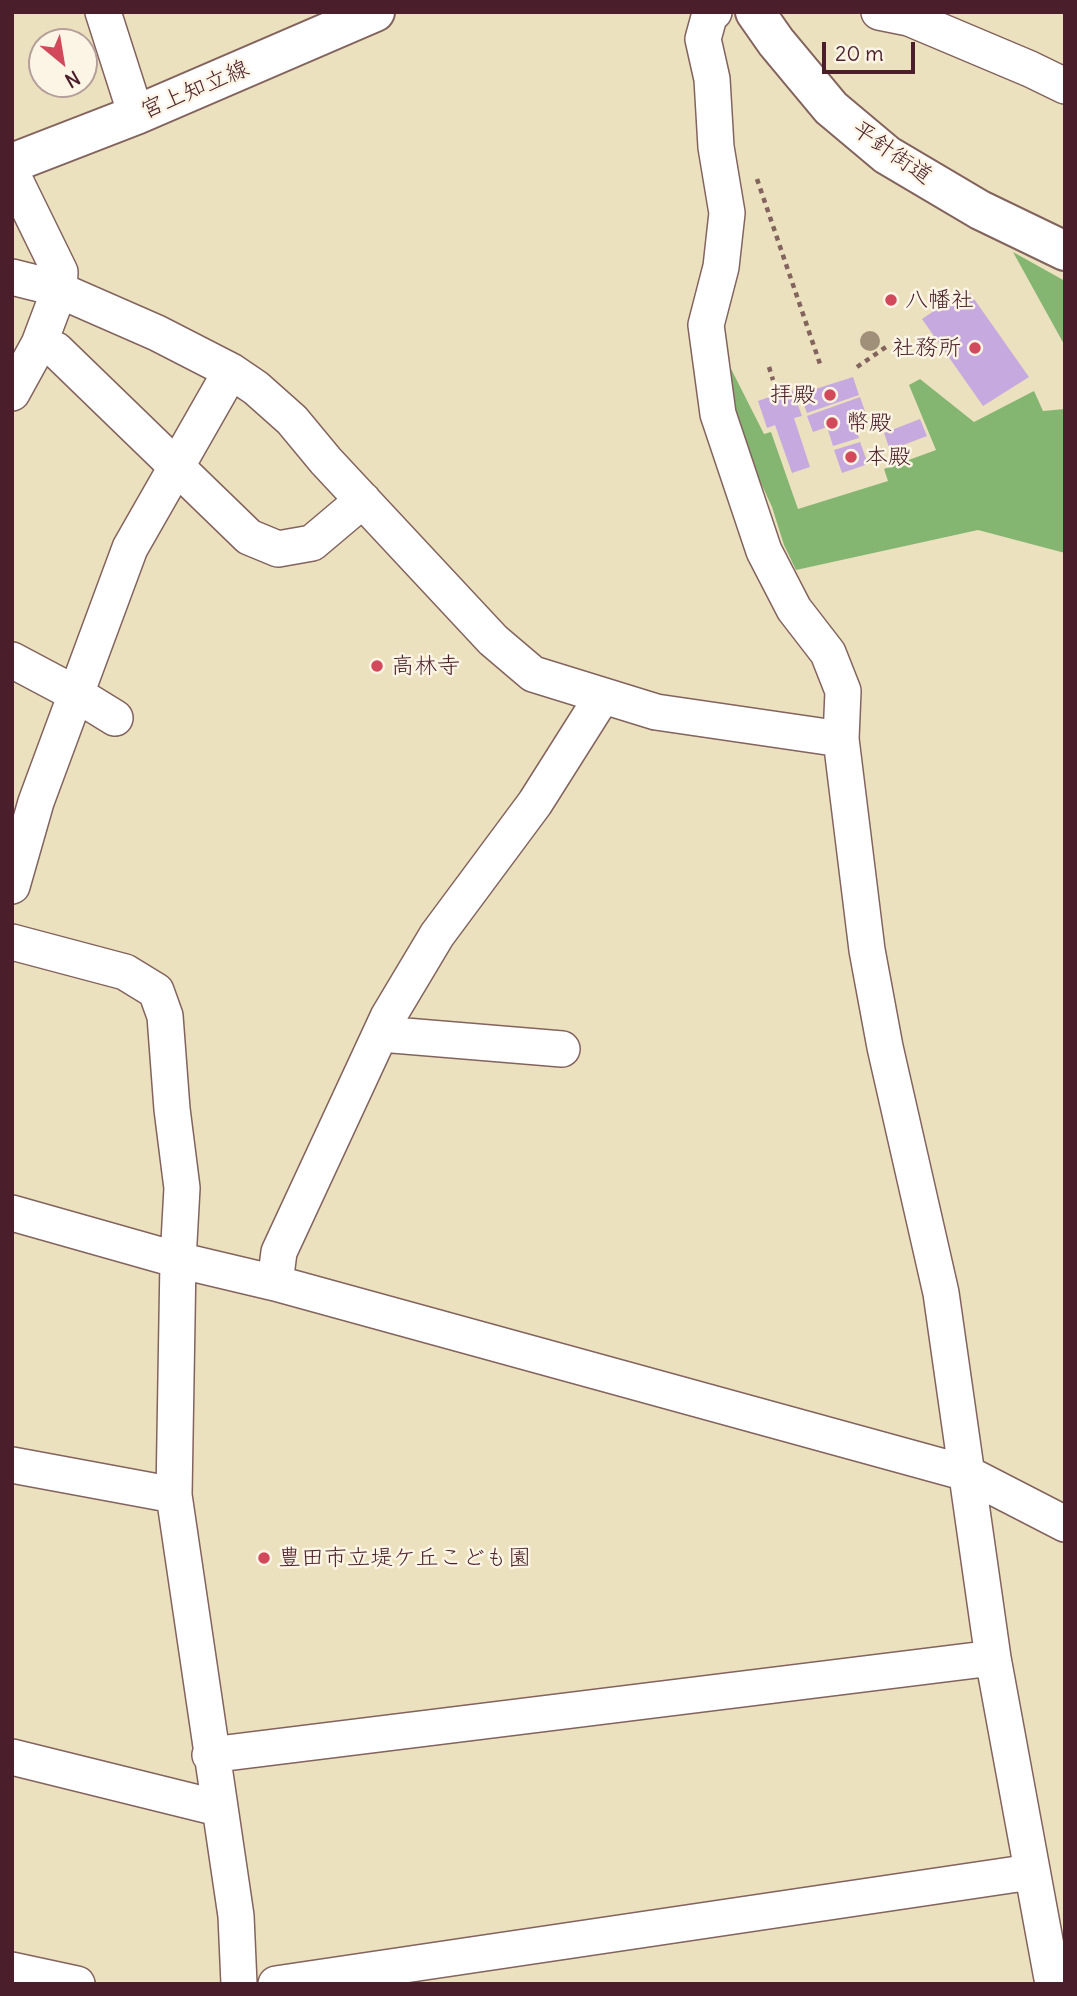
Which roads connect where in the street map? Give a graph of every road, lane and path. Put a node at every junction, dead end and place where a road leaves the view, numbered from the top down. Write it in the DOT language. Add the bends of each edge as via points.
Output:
graph roads {
  1 [pos="103,12"];
  2 [pos="376,12"];
  3 [pos="714,12"];
  4 [pos="755,12"];
  5 [pos="879,12"];
  6 [pos="1065,86"];
  7 [pos="136,115"];
  8 [pos="12,163"];
  9 [pos="12,174"];
  10 [pos="756,176"];
  11 [pos="1065,251"];
  12 [pos="12,277"];
  13 [pos="60,291"];
  14 [pos="39,344"];
  15 [pos="886,348"];
  16 [pos="820,364"];
  17 [pos="769,367"];
  18 [pos="857,367"];
  19 [pos="231,370"];
  20 [pos="774,380"];
  21 [pos="12,393"];
  22 [pos="176,466"];
  23 [pos="363,500"];
  24 [pos="12,660"];
  25 [pos="76,694"];
  26 [pos="602,697"];
  27 [pos="115,718"];
  28 [pos="841,739"];
  29 [pos="12,886"];
  30 [pos="12,942"];
  31 [pos="381,1034"];
  32 [pos="562,1049"];
  33 [pos="12,1213"];
  34 [pos="178,1260"];
  35 [pos="275,1283"];
  36 [pos="12,1465"];
  37 [pos="967,1473"];
  38 [pos="174,1495"];
  39 [pos="1065,1524"];
  40 [pos="993,1658"];
  41 [pos="210,1755"];
  42 [pos="12,1757"];
  43 [pos="218,1808"];
  44 [pos="1031,1872"];
  45 [pos="12,1970"];
  46 [pos="77,1984"];
  47 [pos="239,1984"];
  48 [pos="276,1984"];
  49 [pos="1053,1984"];
  1 -- 7 [label="street"];
  2 -- 7 [label="main road, 宮上知立線"];
  3 -- 28 [label="street" via="703,39 715,78 716,147 727,213 721,267 706,324 718,414 764,551 794,609 828,653 843,691"];
  4 -- 11 [label="main road, 平針街道" via="831,108 887,155 980,210"];
  5 -- 6 [label="street" via="909,18"];
  7 -- 8 [label="main road, 宮上知立線"];
  9 -- 13 [label="street" via="60,272"];
  10 -- 16 [label="path"];
  12 -- 13 [label="street"];
  13 -- 14 [label="street"];
  13 -- 19 [label="street"];
  14 -- 21 [label="street"];
  14 -- 22 [label="street" via="56,350"];
  15 -- 18 [label="path"];
  17 -- 20 [label="path"];
  19 -- 22 [label="street"];
  19 -- 23 [label="street" via="292,420"];
  22 -- 23 [label="street" via="249,537 278,549 312,543"];
  22 -- 25 [label="street" via="130,548"];
  23 -- 26 [label="street" via="493,640 533,674"];
  24 -- 25 [label="street"];
  25 -- 27 [label="street"];
  25 -- 29 [label="street" via="36,802"];
  26 -- 28 [label="street" via="656,712"];
  26 -- 31 [label="street" via="535,803 437,935"];
  28 -- 37 [label="street" via="867,950 940,1293"];
  30 -- 34 [label="street" via="125,972 156,991 165,1016 182,1188"];
  31 -- 32 [label="street"];
  31 -- 35 [label="street" via="279,1252"];
  33 -- 34 [label="street"];
  34 -- 35 [label="street"];
  34 -- 38 [label="street"];
  35 -- 37 [label="street"];
  36 -- 38 [label="street"];
  37 -- 39 [label="street"];
  37 -- 40 [label="street"];
  38 -- 41 [label="street"];
  40 -- 41 [label="street"];
  40 -- 44 [label="street"];
  41 -- 43 [label="street"];
  42 -- 43 [label="street"];
  43 -- 47 [label="street" via="236,1916"];
  44 -- 48 [label="street"];
  44 -- 49 [label="street"];
  45 -- 46 [label="street"];
}
